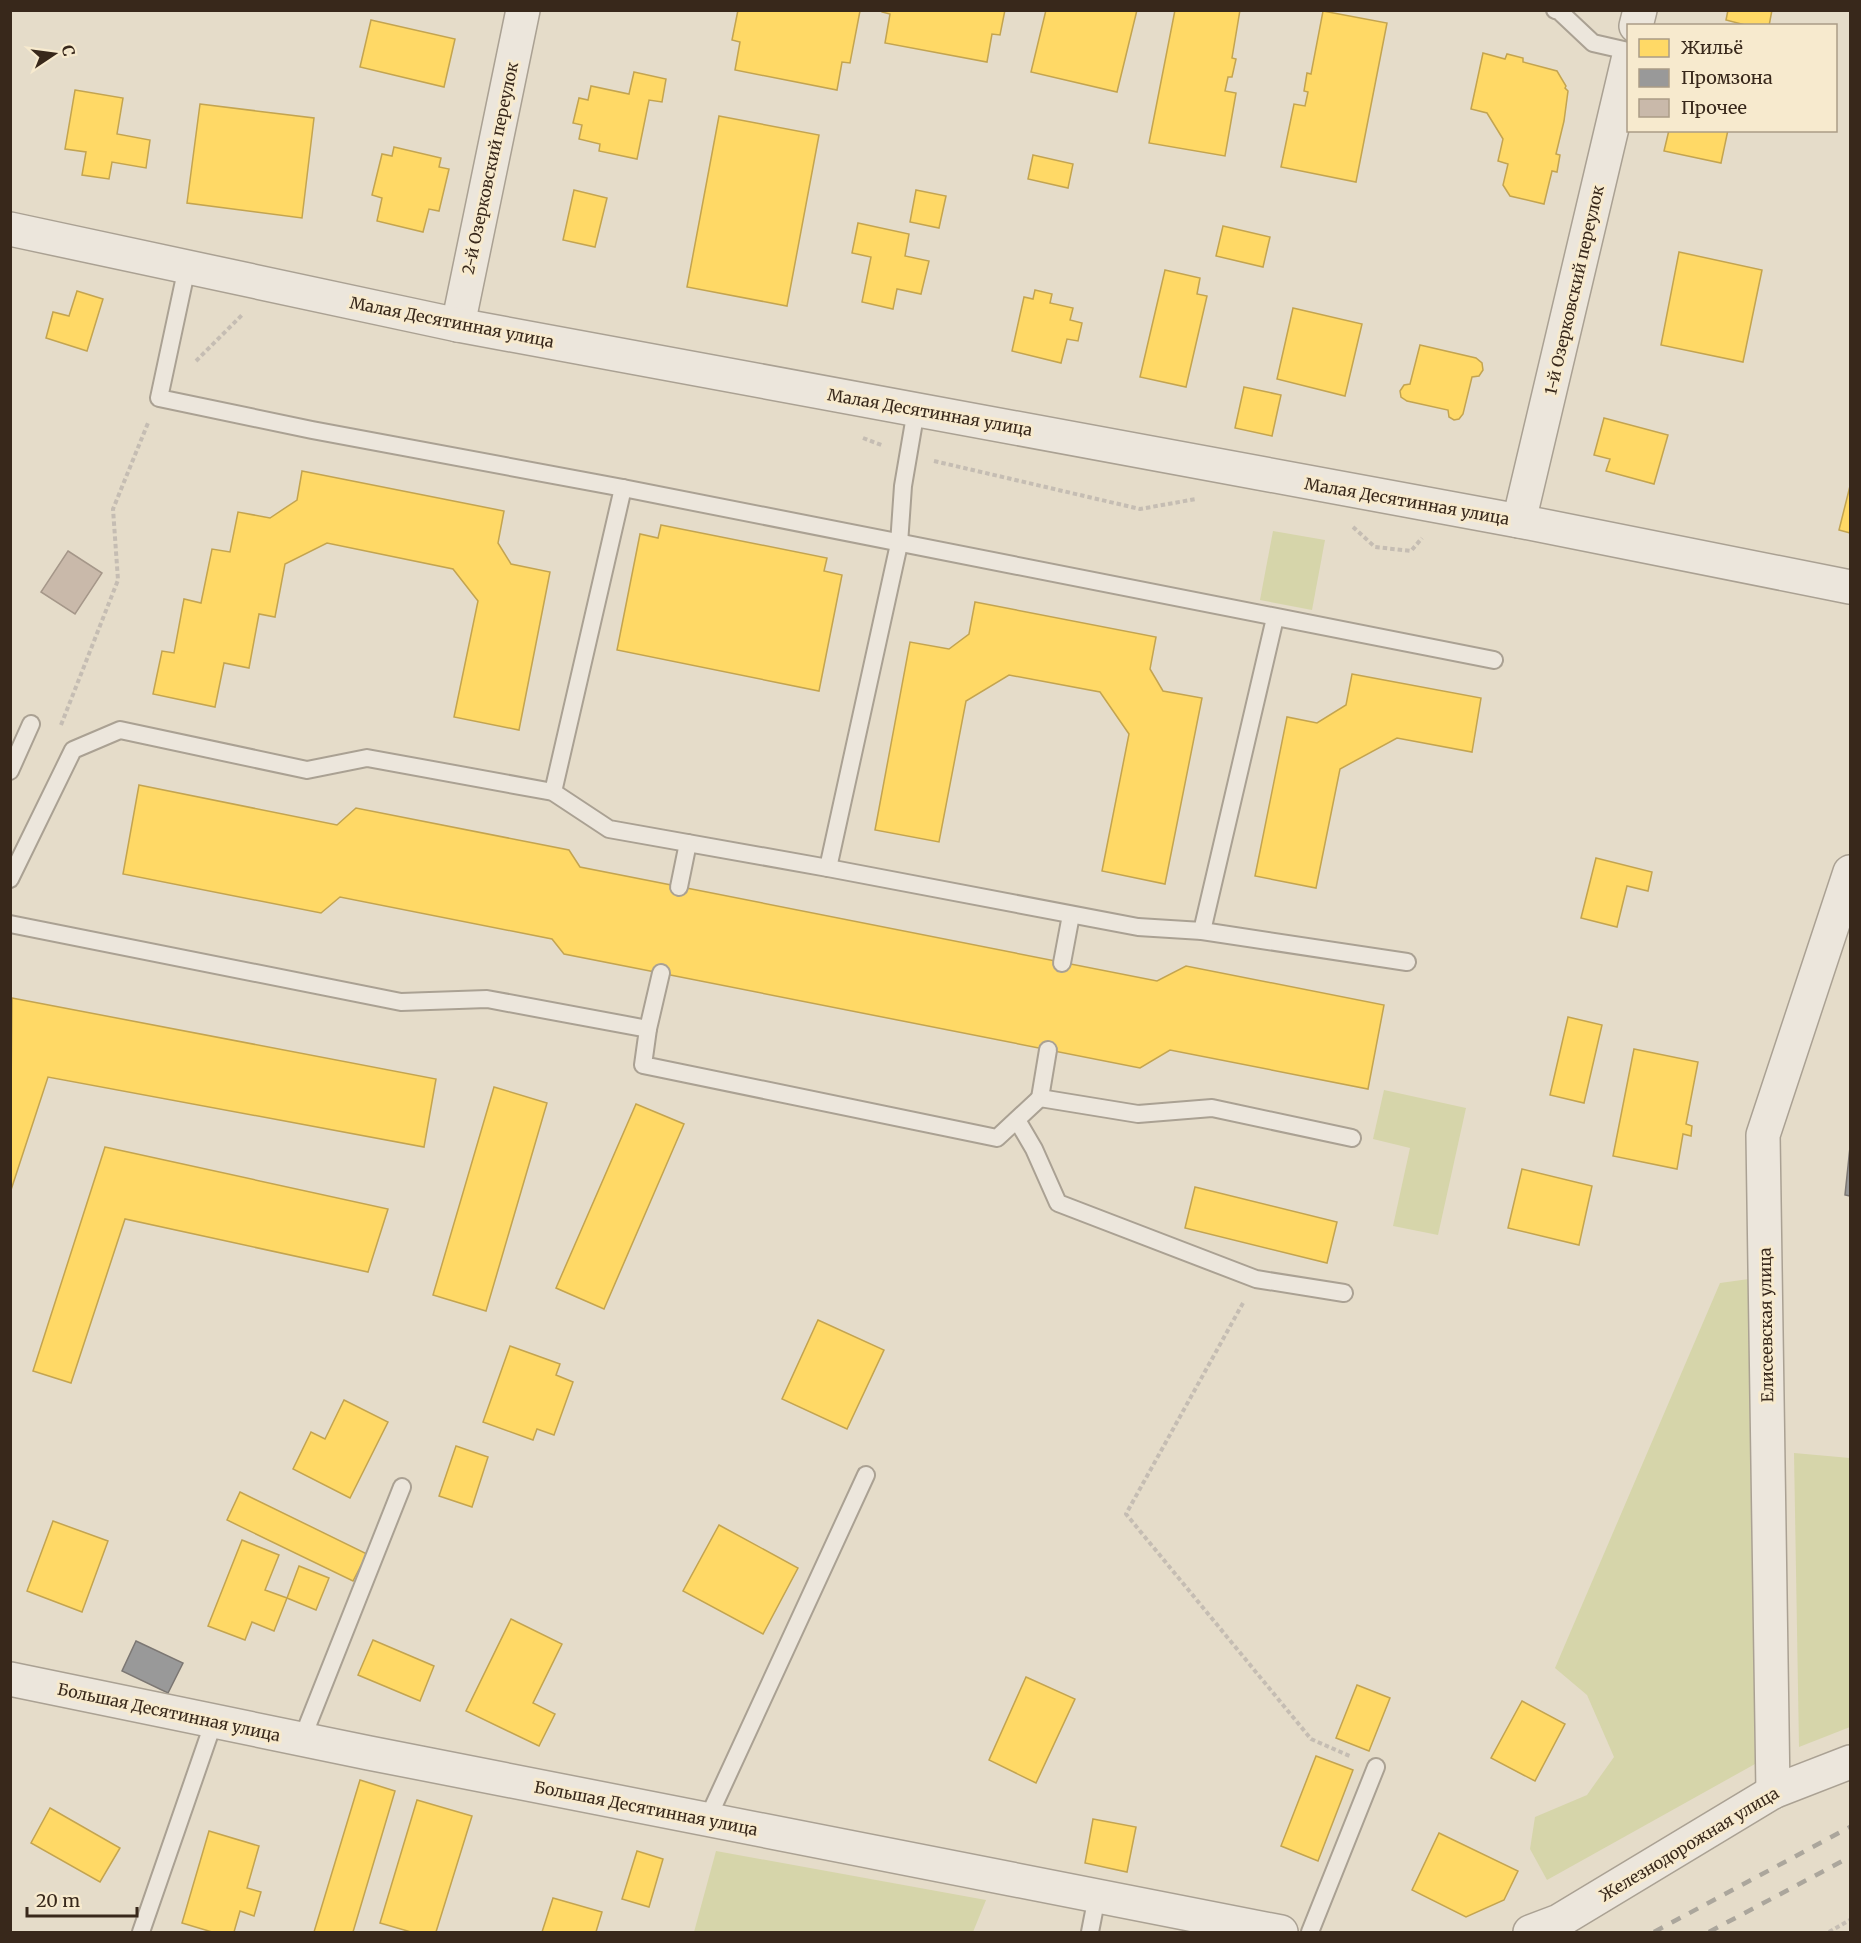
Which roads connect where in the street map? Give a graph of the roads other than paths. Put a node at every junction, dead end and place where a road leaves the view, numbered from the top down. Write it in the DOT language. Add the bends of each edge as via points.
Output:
graph roads {
  1 [pos="523,10"];
  2 [pos="1555,10"];
  3 [pos="1627,51"];
  4 [pos="1627,68"];
  5 [pos="10,229"];
  6 [pos="187,267"];
  7 [pos="458,325"];
  8 [pos="916,410"];
  9 [pos="623,488"];
  10 [pos="1519,521"];
  11 [pos="898,544"];
  12 [pos="1851,587"];
  13 [pos="1275,618"];
  14 [pos="1494,660"];
  15 [pos="31,724"];
  16 [pos="10,771"];
  17 [pos="553,792"];
  18 [pos="688,843"];
  19 [pos="828,868"];
  20 [pos="1851,872"];
  21 [pos="10,879"];
  22 [pos="679,887"];
  23 [pos="1071,915"];
  24 [pos="10,924"];
  25 [pos="1202,931"];
  26 [pos="1407,962"];
  27 [pos="1062,963"];
  28 [pos="661,973"];
  29 [pos="648,1029"];
  30 [pos="1048,1050"];
  31 [pos="1040,1098"];
  32 [pos="1017,1120"];
  33 [pos="1352,1138"];
  34 [pos="1344,1293"];
  35 [pos="866,1475"];
  36 [pos="402,1487"];
  37 [pos="10,1679"];
  38 [pos="214,1721"];
  39 [pos="302,1740"];
  40 [pos="1851,1762"];
  41 [pos="1376,1767"];
  42 [pos="1773,1792"];
  43 [pos="706,1820"];
  44 [pos="1096,1896"];
  45 [pos="141,1932"];
  46 [pos="1090,1932"];
  47 [pos="1281,1932"];
  48 [pos="1310,1932"];
  49 [pos="1530,1932"];
  1 -- 7 [label="street, 2-й Озерковский переулок"];
  2 -- 3 [label="lane" via="1593,43"];
  4 -- 10 [label="street, 1-й Озерковский переулок"];
  5 -- 6 [label="street, Малая Десятинная улица"];
  6 -- 7 [label="street, Малая Десятинная улица"];
  6 -- 9 [label="lane" via="159,398"];
  7 -- 8 [label="street, Малая Десятинная улица"];
  8 -- 10 [label="street, Малая Десятинная улица"];
  8 -- 11 [label="lane"];
  9 -- 11 [label="lane"];
  9 -- 17 [label="lane"];
  10 -- 12 [label="street, Малая Десятинная улица"];
  11 -- 13 [label="lane"];
  11 -- 19 [label="lane"];
  13 -- 14 [label="lane"];
  13 -- 25 [label="lane"];
  15 -- 16 [label="lane"];
  17 -- 18 [label="lane" via="609,829"];
  17 -- 21 [label="lane" via="367,758 307,770 120,730 74,750"];
  18 -- 19 [label="lane"];
  18 -- 22 [label="lane"];
  19 -- 23 [label="lane"];
  20 -- 42 [label="street, Елисеевская улица" via="1763,1134"];
  23 -- 25 [label="lane" via="1138,927"];
  23 -- 27 [label="lane"];
  24 -- 29 [label="lane" via="401,1002 487,999"];
  25 -- 26 [label="lane"];
  28 -- 29 [label="lane"];
  29 -- 32 [label="lane" via="643,1065 998,1138"];
  30 -- 31 [label="lane"];
  31 -- 32 [label="lane"];
  31 -- 33 [label="lane" via="1138,1114 1212,1108"];
  32 -- 34 [label="lane" via="1058,1203 1256,1279"];
  35 -- 43 [label="lane"];
  36 -- 39 [label="lane"];
  37 -- 38 [label="street, Большая Десятинная улица"];
  38 -- 39 [label="street, Большая Десятинная улица"];
  38 -- 45 [label="lane"];
  39 -- 43 [label="street, Большая Десятинная улица"];
  40 -- 42 [label="street, Железнодорожная улица"];
  41 -- 48 [label="lane"];
  42 -- 49 [label="street, Железнодорожная улица" via="1559,1921"];
  43 -- 44 [label="street, Большая Десятинная улица"];
  44 -- 46 [label="lane"];
  44 -- 47 [label="street, Большая Десятинная улица"];
}
